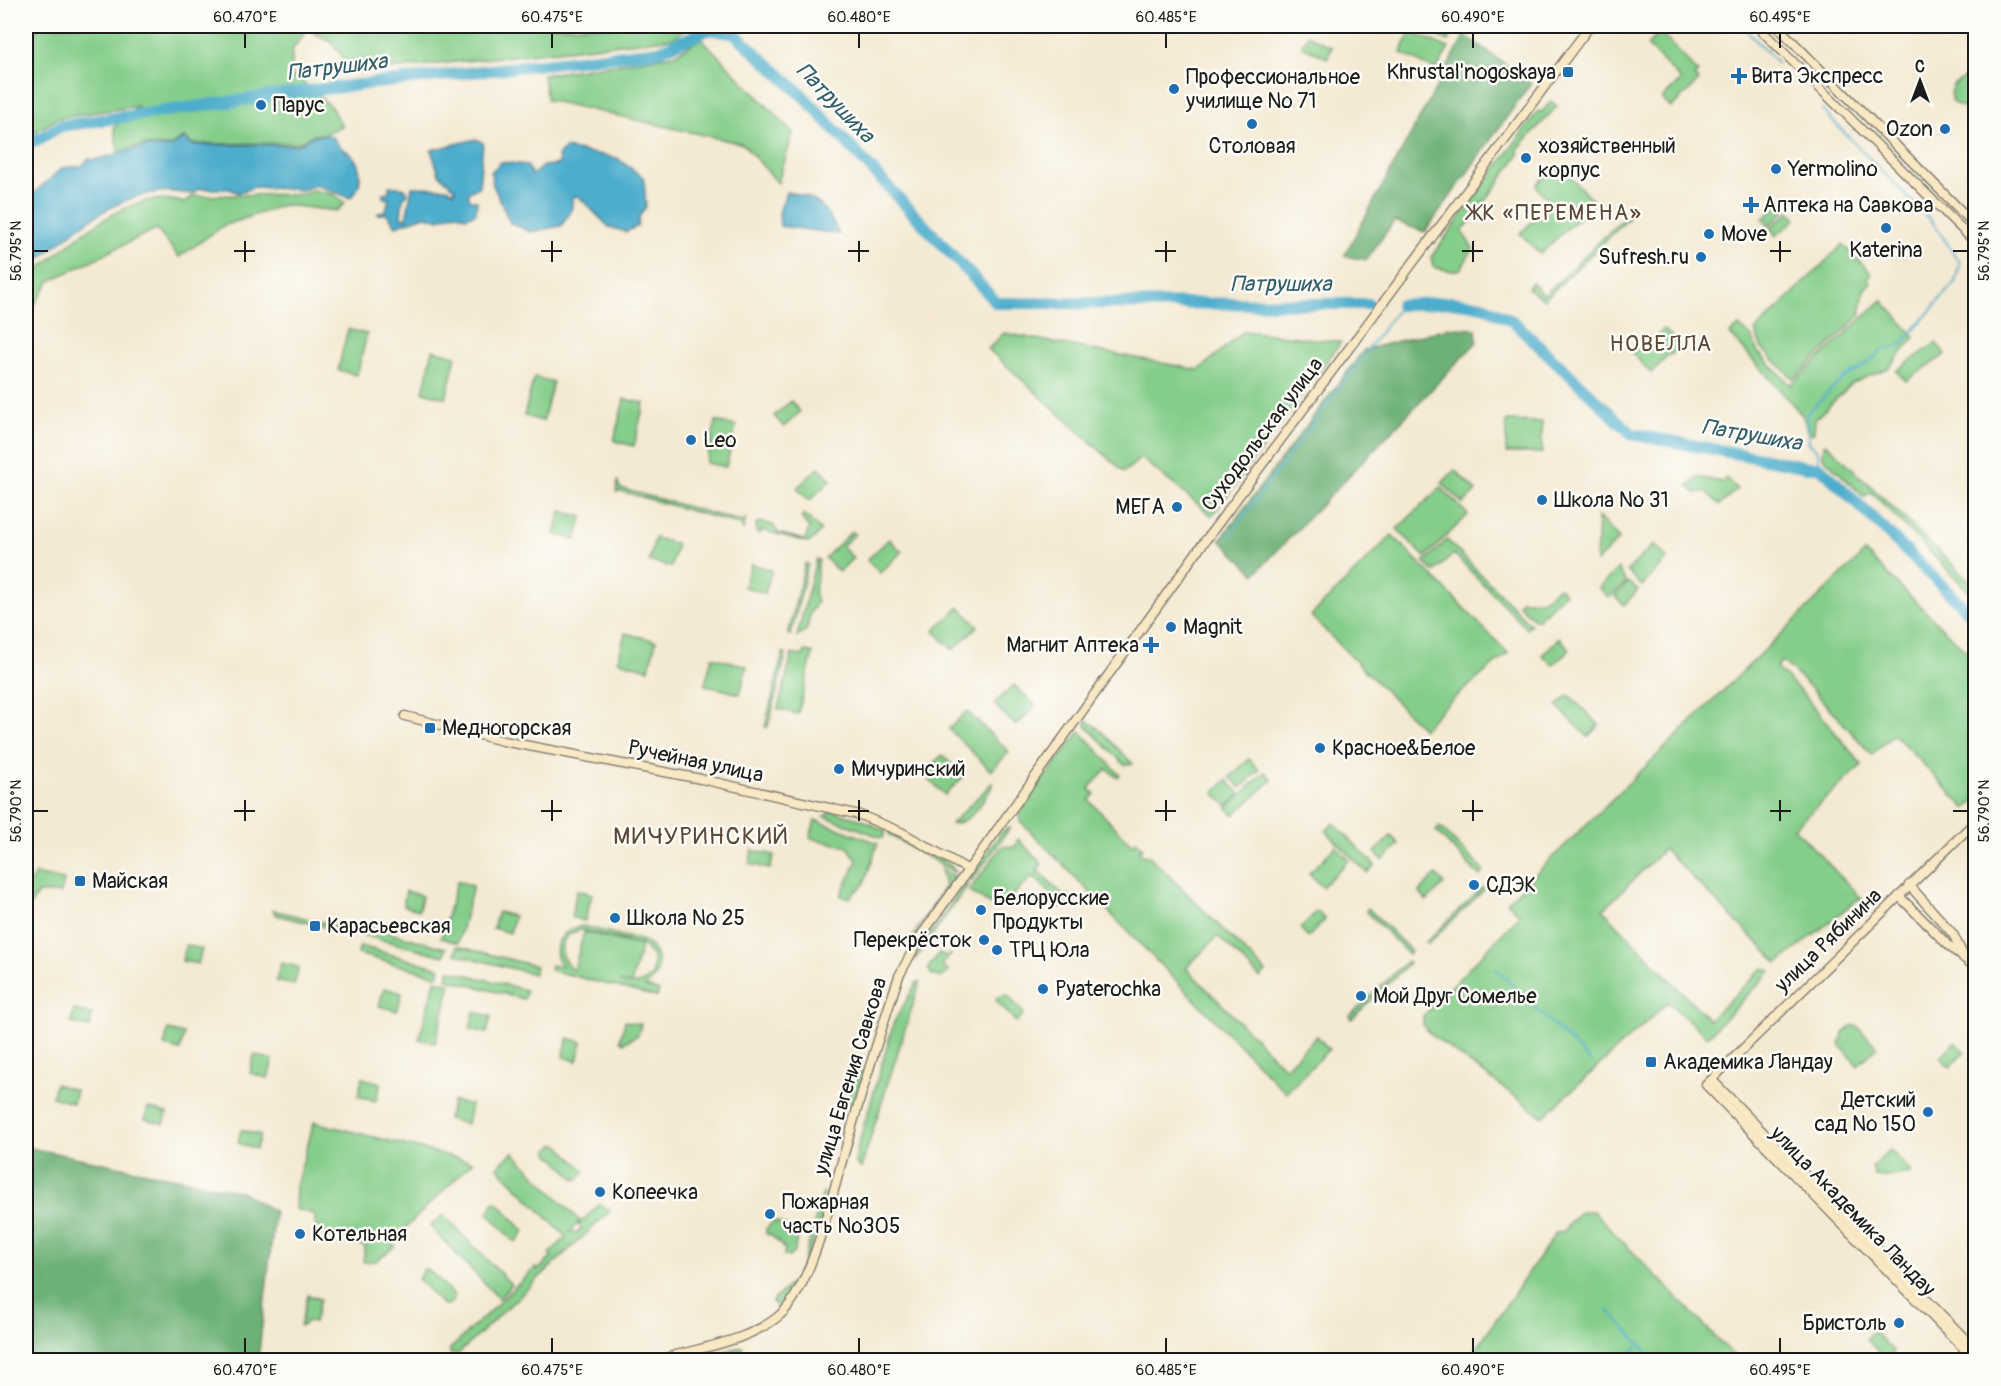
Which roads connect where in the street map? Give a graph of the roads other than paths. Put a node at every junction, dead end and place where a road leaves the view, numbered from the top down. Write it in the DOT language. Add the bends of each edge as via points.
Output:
graph roads {
  1 [pos="1590,26"];
  2 [pos="1757,26"];
  3 [pos="1777,26"];
  4 [pos="1966,216"];
  5 [pos="1958,225"];
  6 [pos="1976,226"];
  7 [pos="1976,243"];
  8 [pos="405,716"];
  9 [pos="1976,821"];
  10 [pos="969,870"];
  11 [pos="1909,885"];
  12 [pos="1899,896"];
  13 [pos="1963,955"];
  14 [pos="1976,968"];
  15 [pos="1709,1082"];
  16 [pos="1976,1350"];
  17 [pos="658,1360"];
  18 [pos="1975,1360"];
  1 -- 10 [label="street, Суходольская улица" via="1196,553"];
  2 -- 5 [label="street"];
  3 -- 4 [label="street"];
  4 -- 5 [label="street" via="1964,225"];
  4 -- 6 [label="street"];
  5 -- 7 [label="street"];
  8 -- 10 [label="street, Ручейная улица" via="503,741 860,815 902,832"];
  9 -- 11 [label="street, улица Рябинина"];
  10 -- 17 [label="street, улица Евгения Савкова" via="920,938 899,976 819,1239 789,1306 755,1330"];
  11 -- 12 [label="street, улица Рябинина"];
  11 -- 13 [label="street" via="1953,934"];
  12 -- 13 [label="street" via="1941,939"];
  12 -- 15 [label="street, улица Рябинина"];
  13 -- 14 [label="street"];
  15 -- 16 [label="street, улица Академика Ландау"];
  15 -- 18 [label="street, улица Академика Ландау"];
}
